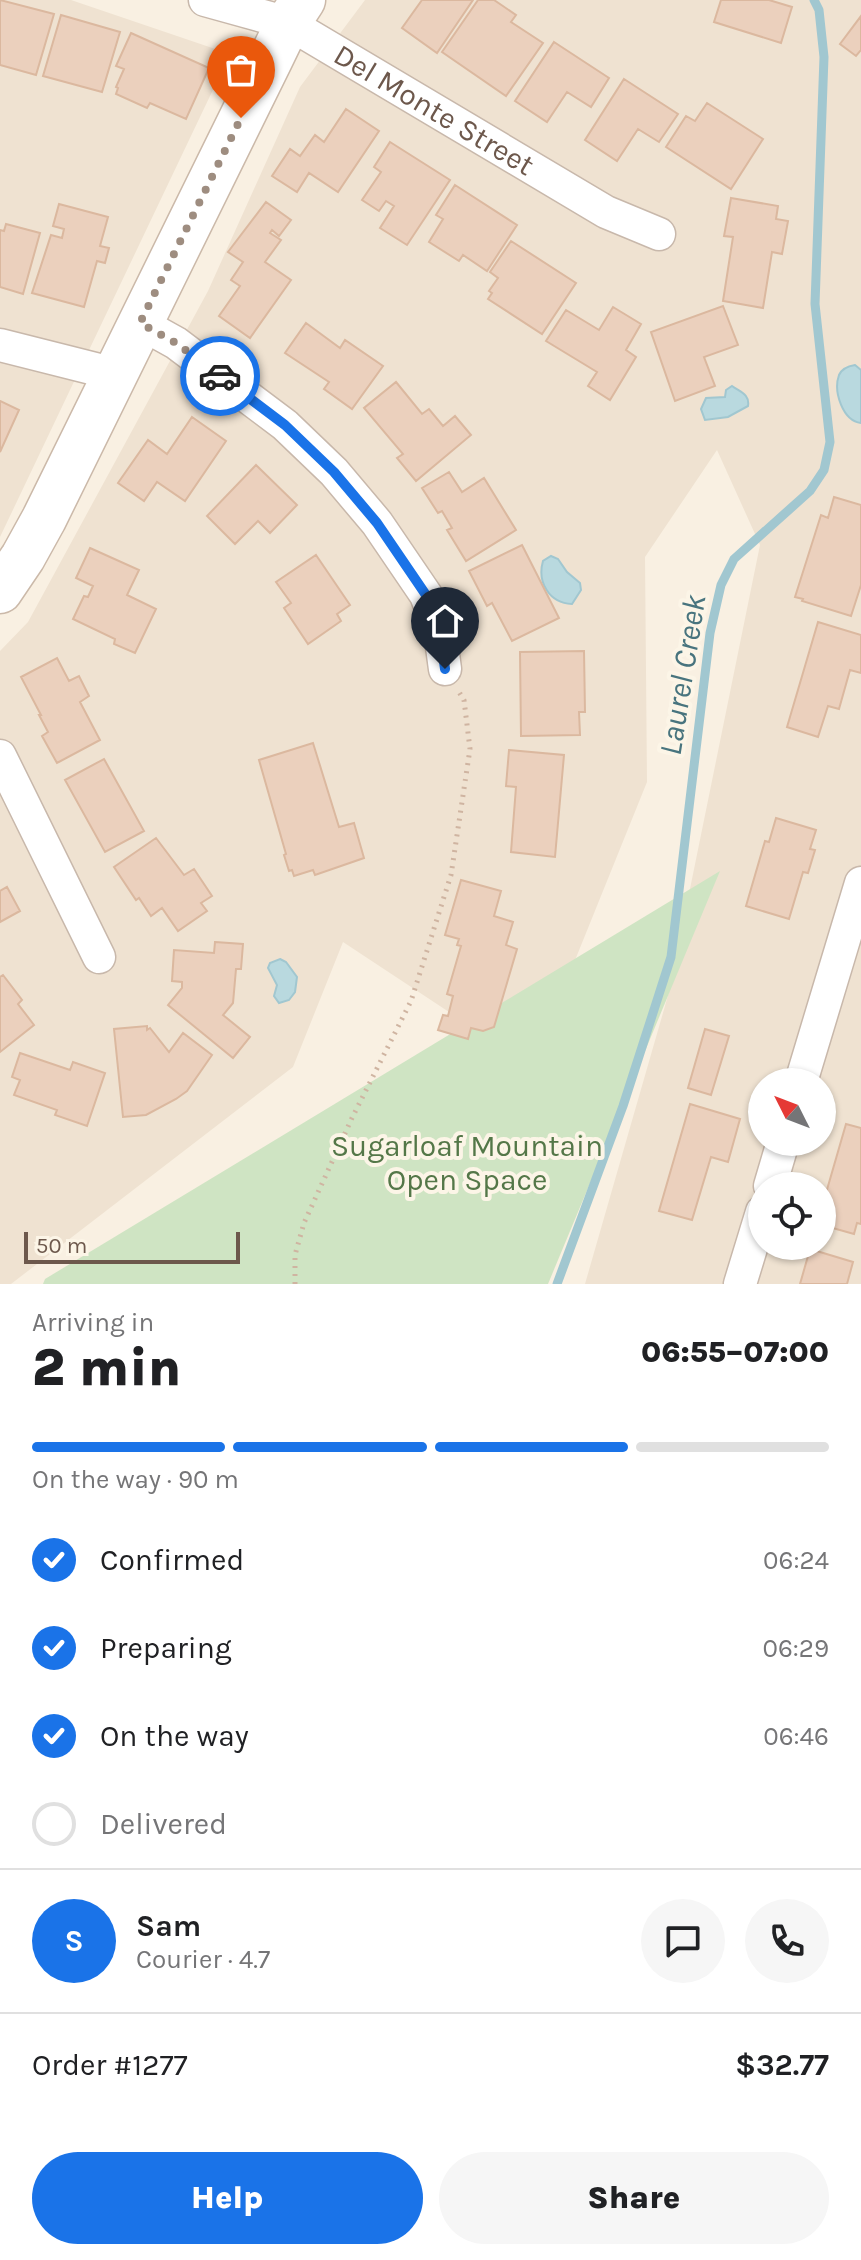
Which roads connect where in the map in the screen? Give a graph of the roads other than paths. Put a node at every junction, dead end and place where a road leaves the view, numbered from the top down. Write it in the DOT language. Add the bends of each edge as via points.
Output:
graph roads {
  1 [pos="205,0"];
  2 [pos="296,11"];
  3 [pos="659,234"];
  4 [pos="140,323"];
  5 [pos="0,345"];
  6 [pos="115,374"];
  7 [pos="0,591"];
  8 [pos="445,669"];
  9 [pos="0,756"];
  10 [pos="861,883"];
  11 [pos="99,957"];
  12 [pos="805,1068"];
  13 [pos="748,1258"];
  14 [pos="740,1284"];
  1 -- 2 [label="street, Del Monte Street"];
  2 -- 3 [label="street, Del Monte Street" via="606,212"];
  2 -- 4 [label="main road"];
  4 -- 6 [label="main road"];
  4 -- 8 [label="street" via="176,343 285,425 334,472 426,595 440,632"];
  5 -- 6 [label="street"];
  6 -- 7 [label="main road" via="37,532"];
  9 -- 11 [label="street"];
  10 -- 12 [label="street"];
  13 -- 14 [label="street"];
}
